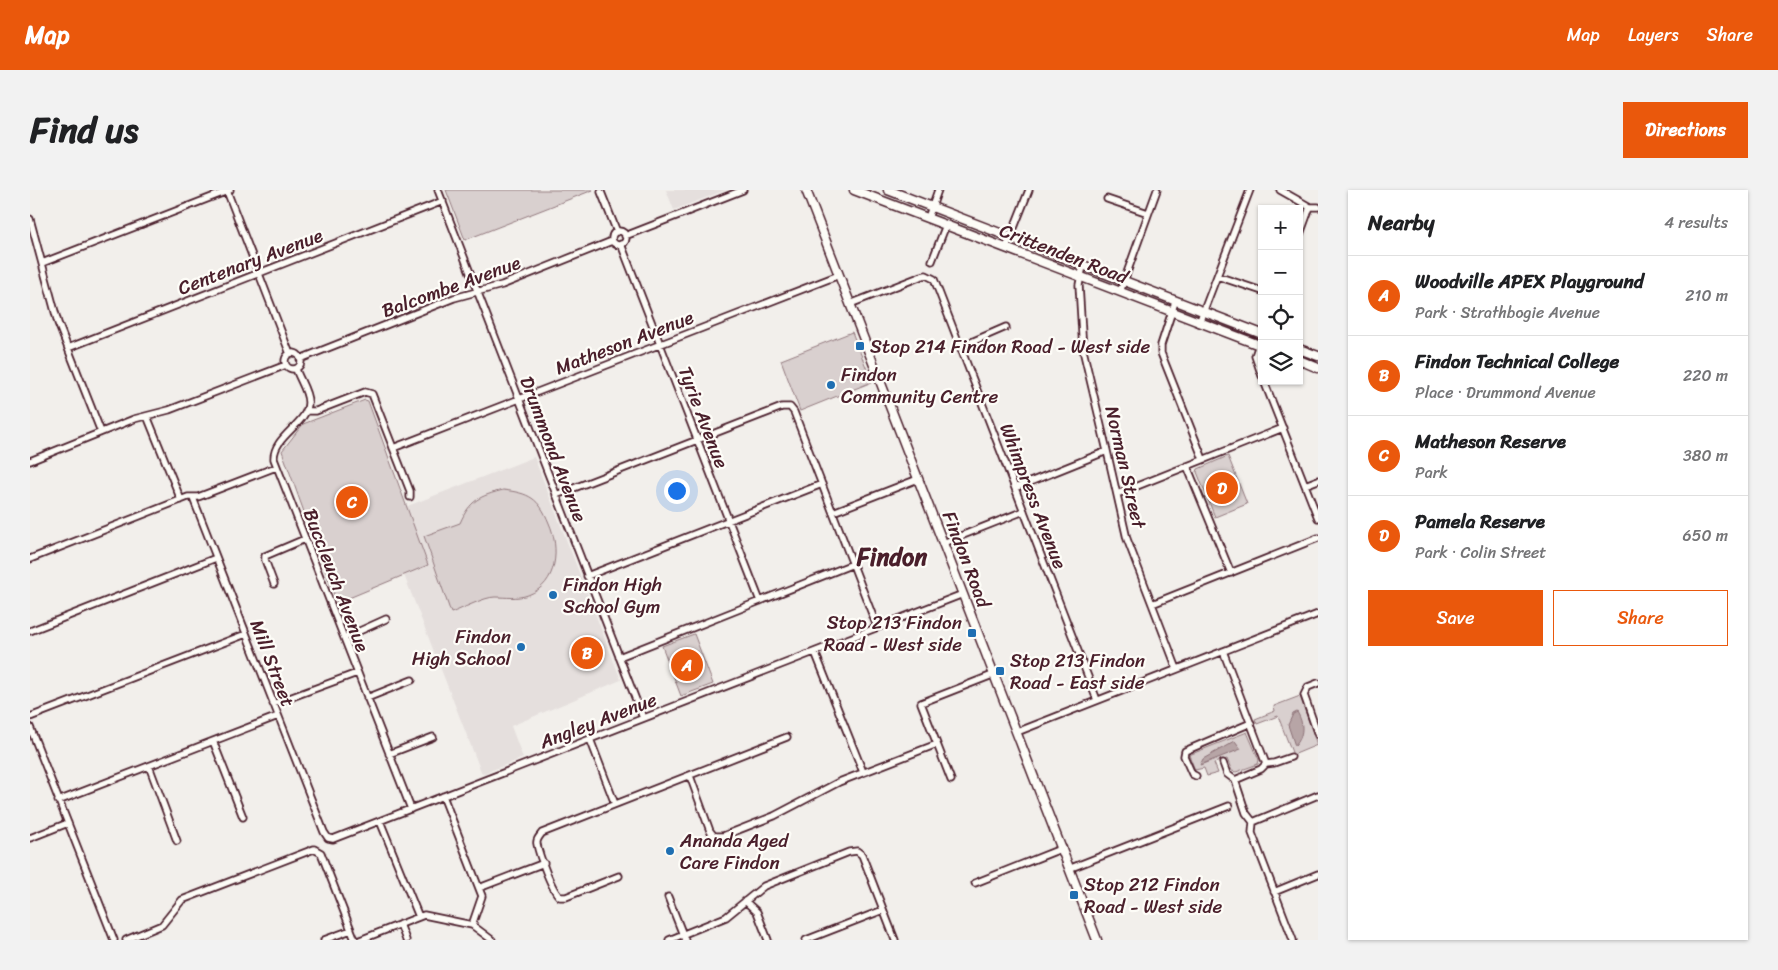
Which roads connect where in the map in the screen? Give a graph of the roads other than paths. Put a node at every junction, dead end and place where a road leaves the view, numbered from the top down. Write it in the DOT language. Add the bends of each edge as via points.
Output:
graph roads {
  1 [pos="438,190"];
  2 [pos="743,190"];
  3 [pos="854,190"];
  4 [pos="888,190"];
  5 [pos="938,190"];
  6 [pos="1029,190"];
  7 [pos="1157,190"];
  8 [pos="1250,190"];
  9 [pos="1280,190"];
  10 [pos="229,191"];
  11 [pos="806,191"];
  12 [pos="601,192"];
  13 [pos="1107,199"];
  14 [pos="443,201"];
  15 [pos="932,207"];
  16 [pos="1310,207"];
  17 [pos="1318,207"];
  18 [pos="1148,213"];
  19 [pos="928,218"];
  20 [pos="30,219"];
  21 [pos="946,225"];
  22 [pos="1303,225"];
  23 [pos="31,227"];
  24 [pos="617,232"];
  25 [pos="625,236"];
  26 [pos="1011,237"];
  27 [pos="612,241"];
  28 [pos="621,244"];
  29 [pos="1006,248"];
  30 [pos="932,261"];
  31 [pos="42,263"];
  32 [pos="1083,266"];
  33 [pos="259,274"];
  34 [pos="839,275"];
  35 [pos="1217,276"];
  36 [pos="1079,277"];
  37 [pos="1124,282"];
  38 [pos="1258,290"];
  39 [pos="477,292"];
  40 [pos="1120,292"];
  41 [pos="1175,302"];
  42 [pos="850,304"];
  43 [pos="1171,313"];
  44 [pos="1203,313"];
  45 [pos="1200,323"];
  46 [pos="1006,327"];
  47 [pos="1258,334"];
  48 [pos="660,345"];
  49 [pos="1258,345"];
  50 [pos="960,347"];
  51 [pos="68,348"];
  52 [pos="1258,350"];
  53 [pos="1303,350"];
  54 [pos="290,354"];
  55 [pos="1318,356"];
  56 [pos="300,359"];
  57 [pos="1303,362"];
  58 [pos="286,365"];
  59 [pos="1258,365"];
  60 [pos="296,368"];
  61 [pos="1318,368"];
  62 [pos="1266,385"];
  63 [pos="519,400"];
  64 [pos="306,412"];
  65 [pos="147,416"];
  66 [pos="1282,428"];
  67 [pos="101,432"];
  68 [pos="697,440"];
  69 [pos="393,448"];
  70 [pos="1107,452"];
  71 [pos="1203,459"];
  72 [pos="30,461"];
  73 [pos="1188,466"];
  74 [pos="276,467"];
  75 [pos="918,479"];
  76 [pos="1318,480"];
  77 [pos="822,484"];
  78 [pos="1305,485"];
  79 [pos="1015,488"];
  80 [pos="1117,494"];
  81 [pos="556,495"];
  82 [pos="193,498"];
  83 [pos="410,498"];
  84 [pos="181,500"];
  85 [pos="1024,511"];
  86 [pos="833,512"];
  87 [pos="1318,518"];
  88 [pos="728,521"];
  89 [pos="1318,538"];
  90 [pos="305,539"];
  91 [pos="943,543"];
  92 [pos="216,558"];
  93 [pos="30,559"];
  94 [pos="853,564"];
  95 [pos="1231,573"];
  96 [pos="587,576"];
  97 [pos="274,584"];
  98 [pos="963,594"];
  99 [pos="760,601"];
  100 [pos="1152,604"];
  101 [pos="1318,614"];
  102 [pos="386,619"];
  103 [pos="877,627"];
  104 [pos="30,631"];
  105 [pos="246,634"];
  106 [pos="344,638"];
  107 [pos="1223,651"];
  108 [pos="815,652"];
  109 [pos="619,657"];
  110 [pos="1176,669"];
  111 [pos="357,673"];
  112 [pos="995,674"];
  113 [pos="412,680"];
  114 [pos="1318,683"];
  115 [pos="366,698"];
  116 [pos="1097,700"];
  117 [pos="274,704"];
  118 [pos="278,716"];
  119 [pos="30,717"];
  120 [pos="643,718"];
  121 [pos="1251,723"];
  122 [pos="30,727"];
  123 [pos="1017,732"];
  124 [pos="1318,735"];
  125 [pos="433,736"];
  126 [pos="787,737"];
  127 [pos="590,739"];
  128 [pos="213,741"];
  129 [pos="937,744"];
  130 [pos="37,745"];
  131 [pos="30,748"];
  132 [pos="389,754"];
  133 [pos="1291,757"];
  134 [pos="1223,763"];
  135 [pos="1266,764"];
  136 [pos="148,766"];
  137 [pos="863,772"];
  138 [pos="690,776"];
  139 [pos="1196,776"];
  140 [pos="951,780"];
  141 [pos="1235,780"];
  142 [pos="1318,795"];
  143 [pos="444,796"];
  144 [pos="58,801"];
  145 [pos="615,804"];
  146 [pos="1228,806"];
  147 [pos="411,809"];
  148 [pos="243,817"];
  149 [pos="380,821"];
  150 [pos="1253,822"];
  151 [pos="68,824"];
  152 [pos="30,838"];
  153 [pos="328,838"];
  154 [pos="177,841"];
  155 [pos="1063,848"];
  156 [pos="544,863"];
  157 [pos="1070,868"];
  158 [pos="1318,874"];
  159 [pos="619,876"];
  160 [pos="975,883"];
  161 [pos="479,888"];
  162 [pos="1274,892"];
  163 [pos="668,897"];
  164 [pos="745,901"];
  165 [pos="883,910"];
  166 [pos="419,916"];
  167 [pos="400,924"];
  168 [pos="472,925"];
  169 [pos="351,930"];
  170 [pos="684,937"];
  171 [pos="114,940"];
  172 [pos="126,940"];
  173 [pos="324,940"];
  174 [pos="355,940"];
  175 [pos="360,940"];
  176 [pos="406,940"];
  177 [pos="492,940"];
  178 [pos="669,940"];
  179 [pos="768,940"];
  180 [pos="806,940"];
  181 [pos="895,940"];
  182 [pos="1097,940"];
  183 [pos="1293,940"];
  1 -- 14 [label="street, Drummond Avenue"];
  2 -- 25 [label="street"];
  3 -- 19 [label="main road, Crittenden Road"];
  4 -- 15 [label="main road, Crittenden Road"];
  5 -- 15 [label="street"];
  6 -- 26 [label="street"];
  7 -- 18 [label="street"];
  8 -- 35 [label="street"];
  9 -- 16 [label="street"];
  10 -- 31 [label="street"];
  10 -- 33 [label="street"];
  11 -- 34 [label="main road, Findon Road"];
  12 -- 24 [label="street"];
  13 -- 18 [label="street"];
  14 -- 33 [label="street, Centenary Avenue"];
  14 -- 39 [label="street, Drummond Avenue"];
  15 -- 19 [label="street"];
  15 -- 26 [label="main road, Crittenden Road"];
  16 -- 17 [label="street"];
  16 -- 22 [label="street"];
  18 -- 37 [label="street"];
  19 -- 21 [label="main road, Crittenden Road"];
  20 -- 23 [label="street"];
  21 -- 29 [label="main road, Crittenden Road"];
  21 -- 30 [label="street"];
  23 -- 31 [label="street"];
  24 -- 25 [label="street"];
  24 -- 27 [label="street" via="613,234"];
  25 -- 28 [label="street"];
  26 -- 29 [label="street"];
  26 -- 32 [label="main road, Crittenden Road"];
  27 -- 28 [label="street"];
  27 -- 39 [label="street, Balcombe Avenue"];
  28 -- 48 [label="street, Tyrie Avenue"];
  29 -- 36 [label="main road, Crittenden Road"];
  31 -- 51 [label="street"];
  32 -- 36 [label="street, Norman Street"];
  32 -- 37 [label="main road, Crittenden Road"];
  33 -- 51 [label="street, Centenary Avenue"];
  33 -- 54 [label="street"];
  34 -- 42 [label="main road, Findon Road"];
  34 -- 48 [label="street, Matheson Avenue"];
  35 -- 38 [label="street"];
  35 -- 44 [label="street"];
  36 -- 40 [label="main road, Crittenden Road"];
  36 -- 70 [label="street, Norman Street" via="1083,350"];
  37 -- 40 [label="street"];
  37 -- 41 [label="main road, Crittenden Road"];
  39 -- 56 [label="street, Balcombe Avenue" via="454,298"];
  39 -- 63 [label="street, Drummond Avenue"];
  40 -- 43 [label="main road, Crittenden Road"];
  41 -- 43 [label="street"];
  41 -- 44 [label="main road, Crittenden Road"];
  42 -- 50 [label="street, Whimpress Avenue" via="922,276 930,276 934,279"];
  42 -- 75 [label="main road, Findon Road"];
  43 -- 45 [label="main road, Crittenden Road"];
  43 -- 71 [label="street" via="1161,353"];
  44 -- 45 [label="street"];
  44 -- 47 [label="main road, Crittenden Road"];
  45 -- 49 [label="main road, Crittenden Road"];
  46 -- 50 [label="street"];
  48 -- 63 [label="street, Matheson Avenue"];
  48 -- 68 [label="street, Tyrie Avenue"];
  50 -- 79 [label="street, Whimpress Avenue"];
  51 -- 67 [label="street"];
  52 -- 59 [label="street" via="1255,356"];
  53 -- 55 [label="main road"];
  54 -- 56 [label="street"];
  54 -- 58 [label="street"];
  56 -- 60 [label="street" via="300,366"];
  57 -- 61 [label="main road"];
  58 -- 60 [label="street"];
  58 -- 65 [label="street"];
  60 -- 64 [label="street" via="308,403"];
  62 -- 66 [label="street"];
  63 -- 69 [label="street, Matheson Avenue"];
  63 -- 81 [label="street, Drummond Avenue"];
  64 -- 69 [label="street" via="316,412 368,392 372,394"];
  64 -- 74 [label="street, Buccleuch Avenue" via="275,448"];
  65 -- 67 [label="street"];
  65 -- 84 [label="street"];
  66 -- 71 [label="street"];
  66 -- 78 [label="street"];
  67 -- 72 [label="street"];
  68 -- 77 [label="street" via="782,407 790,407"];
  68 -- 81 [label="street"];
  68 -- 88 [label="street, Tyrie Avenue"];
  69 -- 83 [label="street"];
  70 -- 79 [label="street"];
  70 -- 80 [label="street, Norman Street"];
  71 -- 73 [label="street"];
  73 -- 80 [label="street"];
  73 -- 95 [label="street"];
  74 -- 82 [label="street"];
  74 -- 90 [label="street, Buccleuch Avenue"];
  75 -- 86 [label="street"];
  75 -- 91 [label="main road, Findon Road"];
  76 -- 78 [label="street"];
  77 -- 86 [label="street"];
  77 -- 88 [label="street"];
  78 -- 87 [label="street"];
  79 -- 85 [label="street, Whimpress Avenue"];
  80 -- 100 [label="street, Norman Street" via="1128,539"];
  81 -- 96 [label="street, Drummond Avenue"];
  82 -- 84 [label="street"];
  82 -- 92 [label="street, Mill Street"];
  84 -- 93 [label="street"];
  85 -- 91 [label="street"];
  85 -- 116 [label="street, Whimpress Avenue"];
  86 -- 94 [label="street"];
  88 -- 96 [label="street"];
  88 -- 99 [label="street, Tyrie Avenue"];
  89 -- 95 [label="street"];
  90 -- 97 [label="street" via="265,556"];
  90 -- 106 [label="street, Buccleuch Avenue"];
  91 -- 98 [label="main road, Findon Road"];
  92 -- 104 [label="street"];
  92 -- 105 [label="street, Mill Street"];
  94 -- 99 [label="street"];
  94 -- 103 [label="street"];
  95 -- 100 [label="street"];
  96 -- 109 [label="street, Drummond Avenue"];
  98 -- 103 [label="street, Angley Avenue"];
  98 -- 112 [label="main road, Findon Road"];
  99 -- 109 [label="street"];
  100 -- 110 [label="street, Norman Street"];
  101 -- 107 [label="street"];
  102 -- 106 [label="street"];
  103 -- 108 [label="street, Angley Avenue"];
  105 -- 117 [label="street, Mill Street"];
  105 -- 119 [label="street"];
  106 -- 111 [label="street, Buccleuch Avenue"];
  107 -- 110 [label="street"];
  107 -- 121 [label="street"];
  108 -- 120 [label="street, Angley Avenue"];
  108 -- 137 [label="street"];
  109 -- 120 [label="street, Drummond Avenue"];
  110 -- 116 [label="street"];
  111 -- 115 [label="street, Buccleuch Avenue"];
  111 -- 117 [label="street"];
  112 -- 123 [label="main road, Findon Road"];
  112 -- 129 [label="street" via="921,703"];
  113 -- 115 [label="street"];
  114 -- 124 [label="street" via="1308,687 1304,695"];
  115 -- 132 [label="street, Buccleuch Avenue"];
  116 -- 123 [label="street"];
  117 -- 118 [label="street, Mill Street"];
  118 -- 128 [label="street"];
  118 -- 153 [label="street, Mill Street"];
  120 -- 127 [label="street, Angley Avenue"];
  121 -- 135 [label="street"];
  121 -- 139 [label="street" via="1185,751 1184,756"];
  122 -- 130 [label="street"];
  123 -- 155 [label="main road, Findon Road"];
  125 -- 132 [label="street"];
  126 -- 138 [label="street"];
  127 -- 143 [label="street, Angley Avenue"];
  127 -- 145 [label="street"];
  128 -- 136 [label="street"];
  128 -- 148 [label="street"];
  129 -- 137 [label="street"];
  129 -- 140 [label="street"];
  130 -- 131 [label="street"];
  130 -- 144 [label="street"];
  132 -- 147 [label="street, Buccleuch Avenue"];
  133 -- 135 [label="street"];
  134 -- 141 [label="street"];
  135 -- 141 [label="street"];
  136 -- 144 [label="street"];
  136 -- 154 [label="street"];
  137 -- 138 [label="street" via="774,816 722,836 714,836 710,830"];
  138 -- 145 [label="street"];
  141 -- 150 [label="street" via="1246,813"];
  142 -- 150 [label="street"];
  143 -- 147 [label="street, Angley Avenue"];
  143 -- 161 [label="street"];
  144 -- 151 [label="street"];
  145 -- 156 [label="street" via="542,833 537,844"];
  146 -- 157 [label="street"];
  147 -- 149 [label="street, Angley Avenue"];
  149 -- 153 [label="street, Angley Avenue" via="333,839"];
  149 -- 166 [label="street"];
  150 -- 162 [label="street" via="1252,833"];
  151 -- 152 [label="street"];
  151 -- 171 [label="street"];
  155 -- 157 [label="main road, Findon Road"];
  155 -- 160 [label="street"];
  156 -- 159 [label="street" via="560,897"];
  156 -- 161 [label="street"];
  157 -- 182 [label="main road, Findon Road"];
  158 -- 162 [label="street"];
  161 -- 168 [label="street" via="482,900"];
  162 -- 183 [label="street"];
  163 -- 170 [label="street"];
  164 -- 165 [label="street" via="764,886 857,851 862,855"];
  164 -- 170 [label="street" via="726,917"];
  164 -- 179 [label="street" via="757,912"];
  165 -- 180 [label="street"];
  165 -- 181 [label="street"];
  166 -- 167 [label="street"];
  166 -- 168 [label="street"];
  167 -- 175 [label="street"];
  167 -- 176 [label="street"];
  168 -- 177 [label="street"];
  169 -- 172 [label="street" via="321,853 311,849 182,900 162,925"];
  169 -- 173 [label="street"];
  169 -- 174 [label="street"];
  170 -- 178 [label="street"];
}
